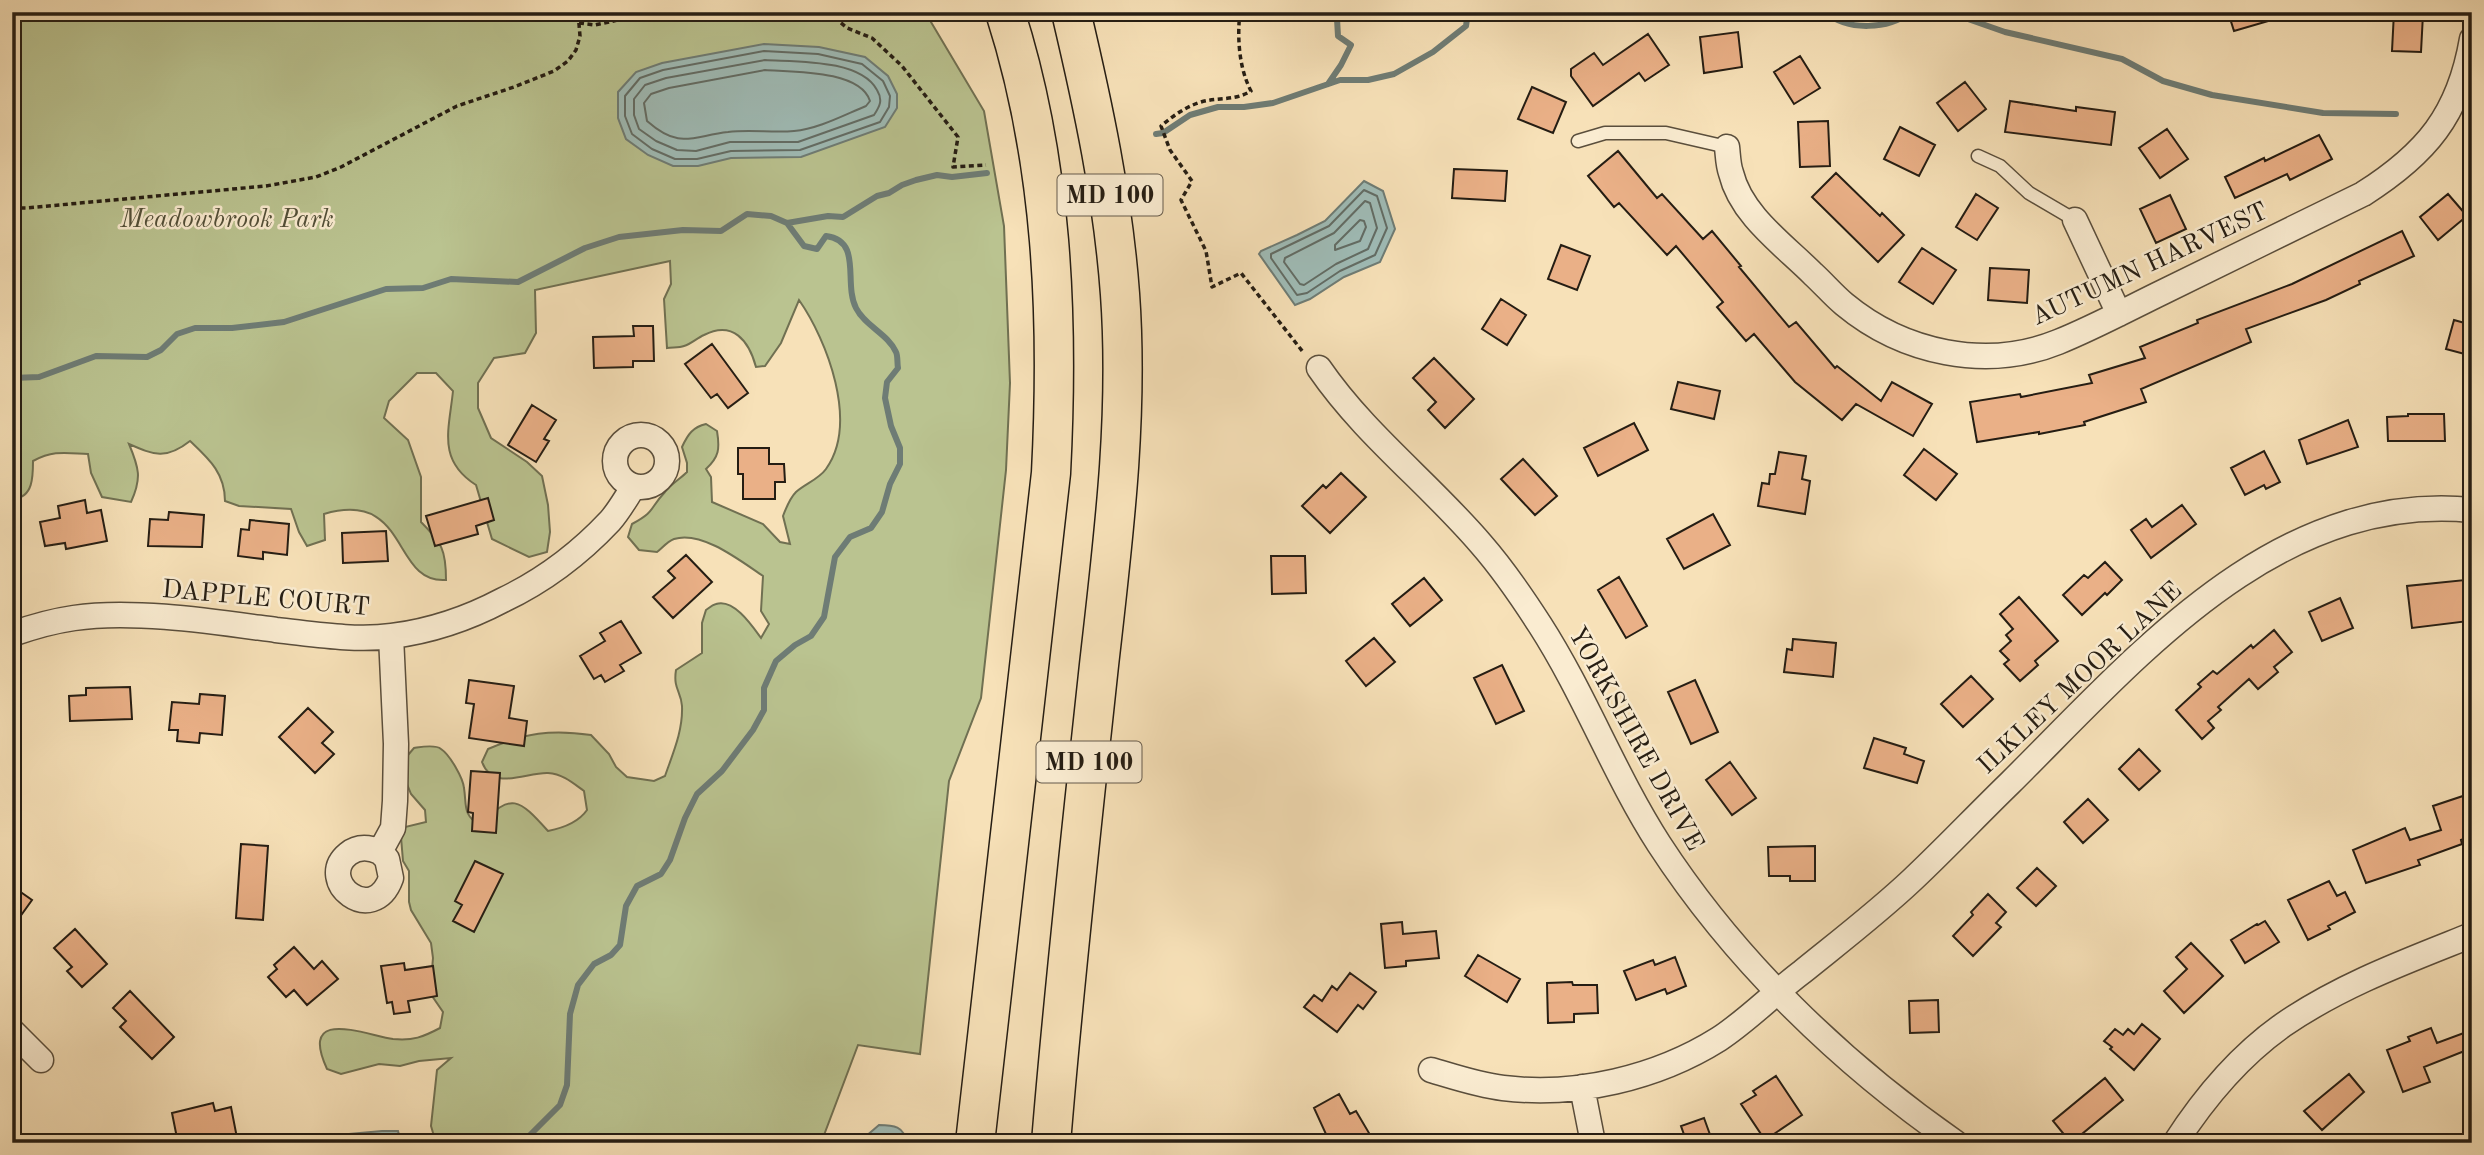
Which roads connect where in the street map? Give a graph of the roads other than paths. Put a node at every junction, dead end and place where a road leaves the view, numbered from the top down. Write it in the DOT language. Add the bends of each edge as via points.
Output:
graph roads {
  1 [pos="977,12"];
  2 [pos="1005,12"];
  3 [pos="1071,12"];
  4 [pos="2472,39"];
  5 [pos="1578,141"];
  6 [pos="1727,147"];
  7 [pos="1978,156"];
  8 [pos="2075,220"];
  9 [pos="2119,314"];
  10 [pos="1319,368"];
  11 [pos="634,486"];
  12 [pos="2472,510"];
  13 [pos="12,634"];
  14 [pos="391,636"];
  15 [pos="1025,710"];
  16 [pos="380,852"];
  17 [pos="2472,936"];
  18 [pos="1778,990"];
  19 [pos="12,1031"];
  20 [pos="41,1060"];
  21 [pos="1431,1070"];
  22 [pos="1582,1087"];
  23 [pos="975,1143"];
  24 [pos="1051,1143"];
  25 [pos="1593,1143"];
  26 [pos="1956,1143"];
  27 [pos="2175,1143"];
  1 -- 15 [label="highway" via="1002,97 1018,184 1045,382 1044,473"];
  2 -- 15 [label="highway, MD 100" via="1029,105 1046,205 1054,295 1051,473"];
  3 -- 24 [label="highway, MD 100" via="1110,195 1120,295 1122,380 1119,478"];
  4 -- 9 [label="street, AUTUMN HARVEST" via="2458,90 2442,123 2396,173 2363,194"];
  5 -- 6 [label="lane" via="1605,133 1666,133"];
  6 -- 9 [label="street, AUTUMN HARVEST" via="1731,174 1753,216 1845,305 1913,345 1947,354 2019,354 2056,343"];
  7 -- 8 [label="lane" via="2000,166 2029,193"];
  8 -- 9 [label="street"];
  10 -- 18 [label="street, YORKSHIRE DRIVE" via="1362,424 1481,544 1540,625 1658,843 1731,941"];
  11 -- 14 [label="street, DAPPLE COURT" via="611,520 544,579 480,612"];
  12 -- 18 [label="street, ILKLEY MOOR LANE" via="2397,511 2346,522 2295,542 2252,566 2145,649 1911,881"];
  13 -- 14 [label="street, DAPPLE COURT" via="75,618 114,616 318,635"];
  14 -- 16 [label="street" via="395,801 393,828"];
  15 -- 23 [label="highway, MD 100"];
  17 -- 27 [label="street" via="2377,974 2283,1025 2221,1082"];
  18 -- 22 [label="street, ILKLEY MOOR LANE" via="1721,1037 1689,1056 1622,1080"];
  18 -- 26 [label="street, YORKSHIRE DRIVE" via="1836,1049"];
  19 -- 20 [label="street"];
  21 -- 22 [label="street, ILKLEY MOOR LANE" via="1504,1088"];
  22 -- 25 [label="street"];
}
